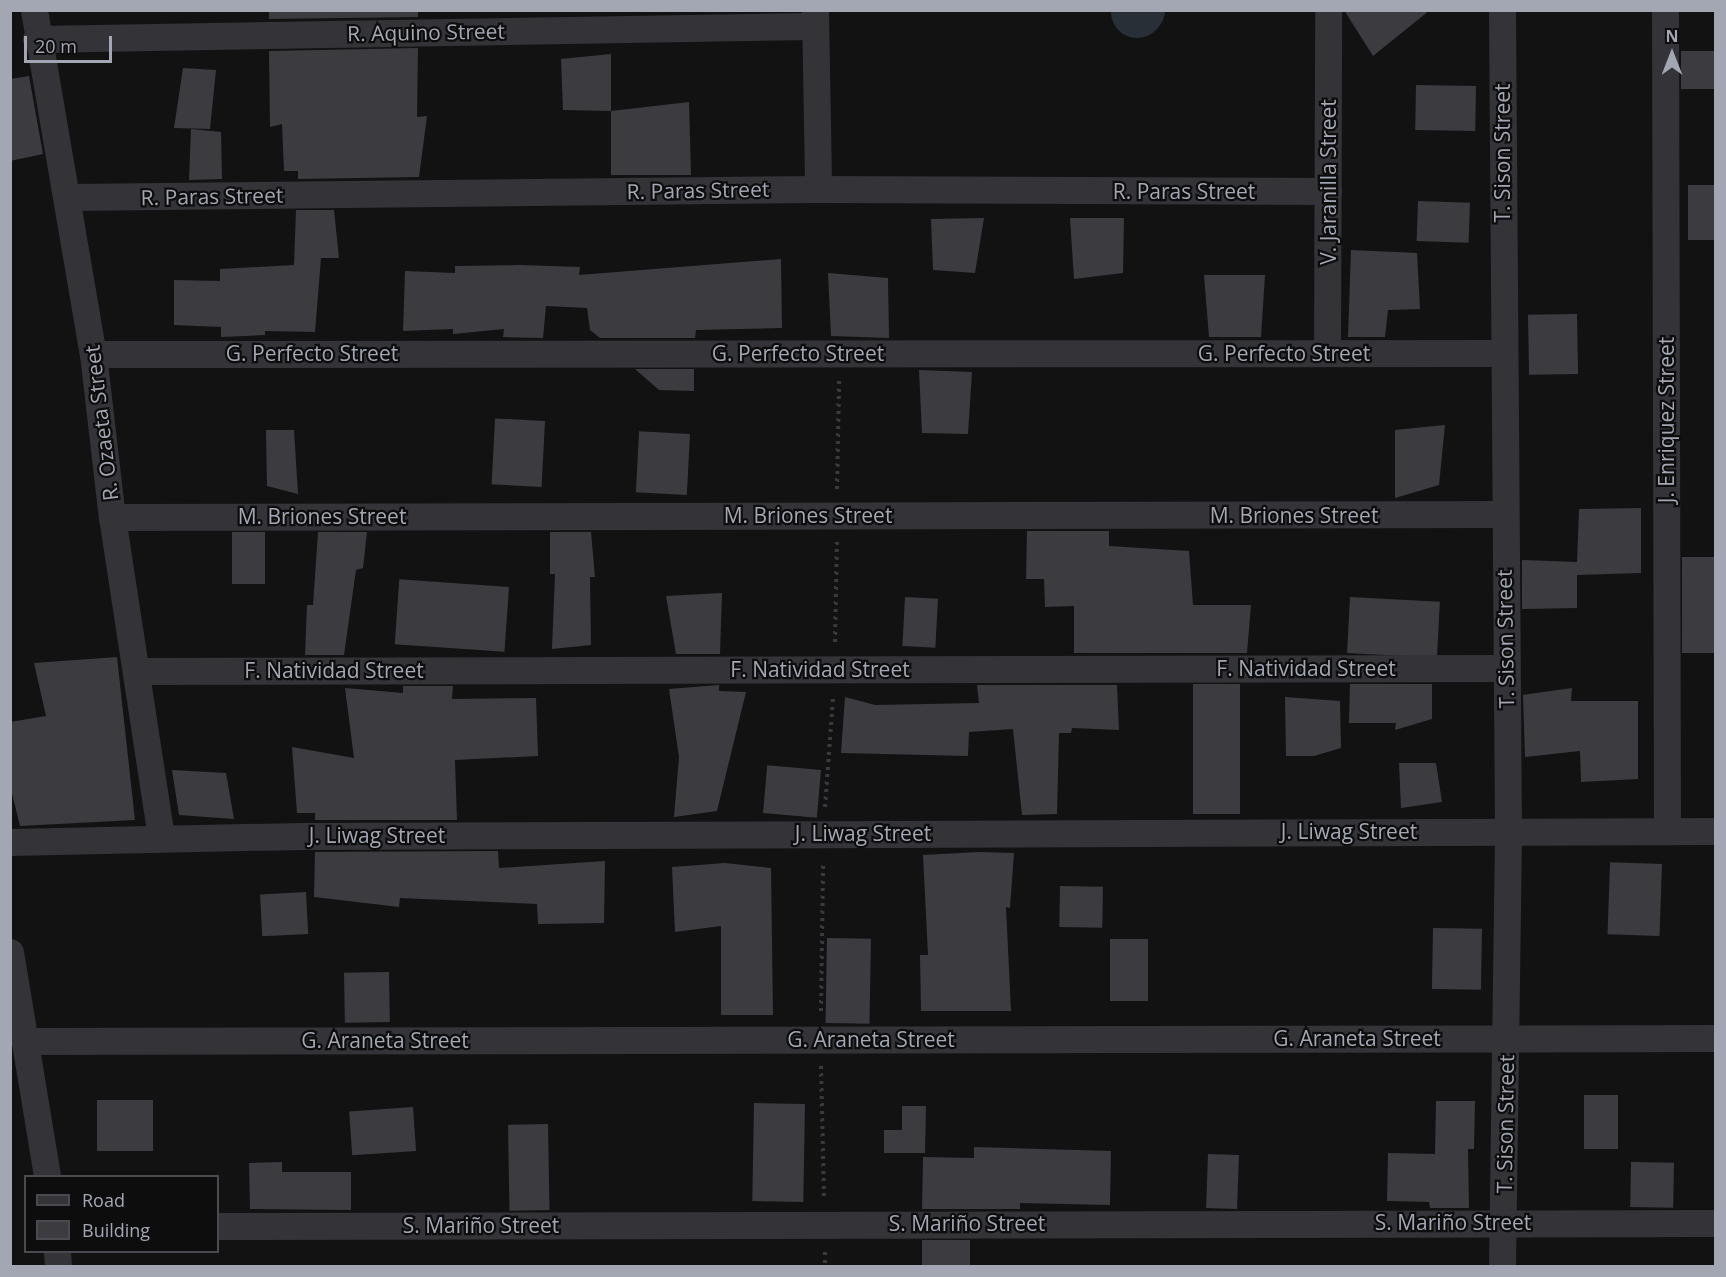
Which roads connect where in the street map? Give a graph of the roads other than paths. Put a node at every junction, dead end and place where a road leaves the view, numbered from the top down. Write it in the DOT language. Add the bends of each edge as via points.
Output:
graph roads {
  1 [pos="34,10"];
  2 [pos="1328,10"];
  3 [pos="1502,10"];
  4 [pos="1665,10"];
  5 [pos="815,18"];
  6 [pos="36,39"];
  7 [pos="818,189"];
  8 [pos="1328,191"];
  9 [pos="68,197"];
  10 [pos="1327,353"];
  11 [pos="1503,353"];
  12 [pos="93,354"];
  13 [pos="1503,514"];
  14 [pos="112,517"];
  15 [pos="1505,668"];
  16 [pos="136,670"];
  17 [pos="1508,830"];
  18 [pos="1667,830"];
  19 [pos="1716,831"];
  20 [pos="161,837"];
  21 [pos="10,842"];
  22 [pos="10,952"];
  23 [pos="1507,1038"];
  24 [pos="1716,1038"];
  25 [pos="27,1041"];
  26 [pos="47,1175"];
  27 [pos="1502,1222"];
  28 [pos="1716,1223"];
  29 [pos="219,1226"];
  30 [pos="1502,1266"];
  1 -- 6 [label="street, R. Ozaeta Street"];
  2 -- 8 [label="street, V. Jaranilla Street"];
  3 -- 11 [label="street, T. Sison Street"];
  4 -- 18 [label="street, J. Enriquez Street"];
  5 -- 6 [label="street, R. Aquino Street"];
  5 -- 7 [label="street"];
  6 -- 9 [label="street, R. Ozaeta Street"];
  7 -- 8 [label="street, R. Paras Street"];
  7 -- 9 [label="street, R. Paras Street"];
  8 -- 10 [label="street, V. Jaranilla Street"];
  9 -- 12 [label="street, R. Ozaeta Street"];
  10 -- 11 [label="street, G. Perfecto Street"];
  10 -- 12 [label="street, G. Perfecto Street"];
  11 -- 13 [label="street, T. Sison Street"];
  12 -- 14 [label="street, R. Ozaeta Street"];
  13 -- 14 [label="street, M. Briones Street"];
  13 -- 15 [label="street, T. Sison Street"];
  14 -- 16 [label="street, R. Ozaeta Street"];
  15 -- 16 [label="street, F. Natividad Street"];
  15 -- 17 [label="street, T. Sison Street"];
  16 -- 20 [label="street, R. Ozaeta Street"];
  17 -- 18 [label="street, J. Liwag Street"];
  17 -- 20 [label="street, J. Liwag Street"];
  17 -- 23 [label="street, T. Sison Street"];
  18 -- 19 [label="street, J. Liwag Street"];
  20 -- 21 [label="street, J. Liwag Street"];
  22 -- 25 [label="street"];
  23 -- 24 [label="street, G. Araneta Street"];
  23 -- 25 [label="street, G. Araneta Street"];
  23 -- 27 [label="street, T. Sison Street"];
  25 -- 26 [label="street"];
  27 -- 28 [label="street, S. Mariño Street"];
  27 -- 29 [label="street, S. Mariño Street"];
  27 -- 30 [label="street, T. Sison Street"];
}
